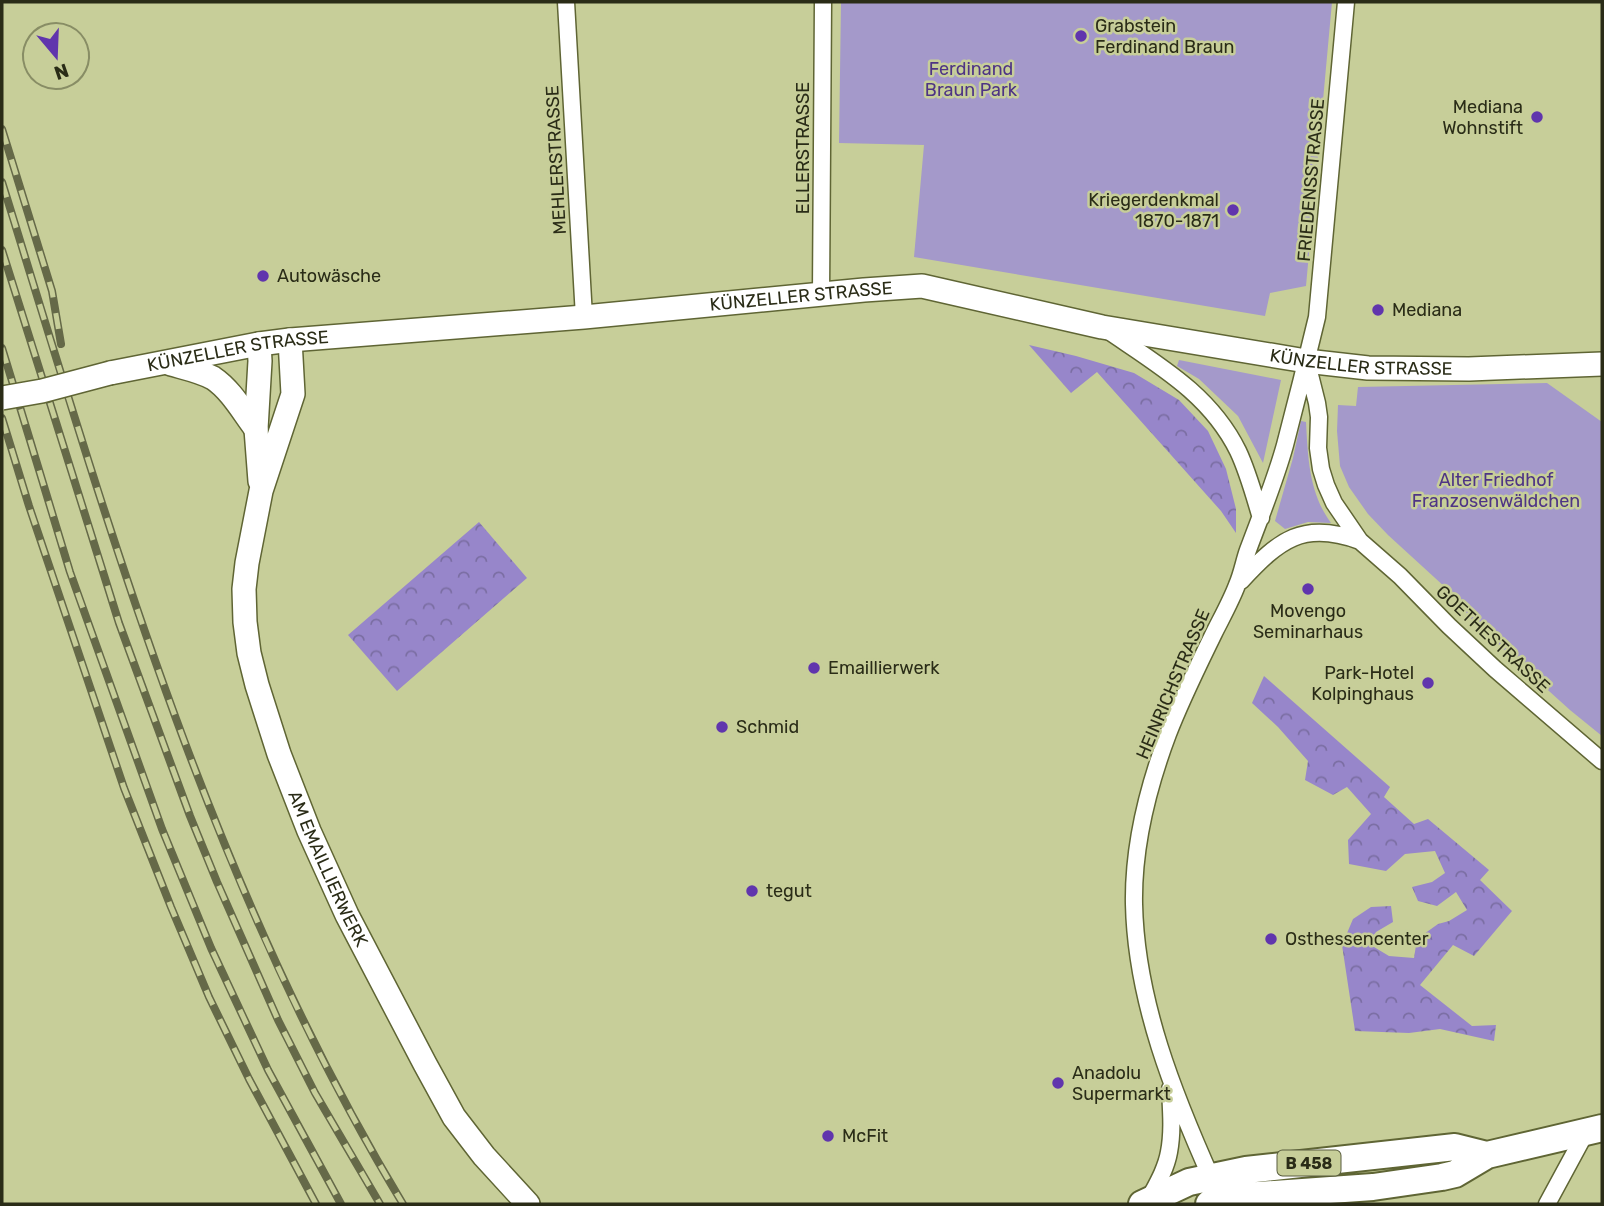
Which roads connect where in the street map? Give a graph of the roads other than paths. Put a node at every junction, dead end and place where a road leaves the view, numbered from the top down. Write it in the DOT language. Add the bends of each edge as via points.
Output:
graph roads {
  1 [pos="565,2"];
  2 [pos="823,2"];
  3 [pos="1346,2"];
  4 [pos="821,294"];
  5 [pos="584,317"];
  6 [pos="1102,327"];
  7 [pos="290,340"];
  8 [pos="259,344"];
  9 [pos="1306,360"];
  10 [pos="164,362"];
  11 [pos="1602,364"];
  12 [pos="2,398"];
  13 [pos="256,429"];
  14 [pos="261,491"];
  15 [pos="1261,518"];
  16 [pos="1360,541"];
  17 [pos="1238,585"];
  18 [pos="1602,761"];
  19 [pos="1170,1076"];
  20 [pos="1594,1130"];
  21 [pos="1216,1196"];
  22 [pos="1146,1202"];
  23 [pos="528,1204"];
  24 [pos="1547,1204"];
  1 -- 5 [label="street, MEHLERSTRASSE"];
  2 -- 4 [label="street, ELLERSTRASSE"];
  3 -- 9 [label="street, FRIEDENSSTRASSE" via="1317,317"];
  4 -- 5 [label="main road, KÜNZELLER STRASSE"];
  4 -- 6 [label="main road, KÜNZELLER STRASSE" via="922,286"];
  5 -- 7 [label="main road, KÜNZELLER STRASSE"];
  6 -- 9 [label="main road, KÜNZELLER STRASSE"];
  6 -- 15 [label="street" via="1181,381 1216,415 1238,452"];
  7 -- 8 [label="main road, KÜNZELLER STRASSE"];
  7 -- 14 [label="main road, AM EMAILLIERWERK" via="293,394"];
  8 -- 10 [label="main road, KÜNZELLER STRASSE"];
  8 -- 13 [label="main road, AM EMAILLIERWERK"];
  9 -- 11 [label="main road, KÜNZELLER STRASSE" via="1368,368"];
  9 -- 15 [label="street, HEINRICHSTRASSE"];
  9 -- 16 [label="street, GOETHESTRASSE" via="1319,417 1321,469 1334,503"];
  10 -- 12 [label="main road, KÜNZELLER STRASSE, bridge"];
  10 -- 13 [label="main road" via="216,380"];
  13 -- 14 [label="main road, AM EMAILLIERWERK"];
  14 -- 23 [label="main road, AM EMAILLIERWERK" via="250,537 244,613 249,653 279,754 347,915 454,1117"];
  15 -- 17 [label="street, HEINRICHSTRASSE"];
  16 -- 17 [label="street, GOETHESTRASSE" via="1323,533 1294,537 1261,560"];
  16 -- 18 [label="street, GOETHESTRASSE" via="1495,669"];
  17 -- 19 [label="street, HEINRICHSTRASSE" via="1168,733 1138,847 1135,906 1140,959"];
  19 -- 21 [label="street, HEINRICHSTRASSE"];
  19 -- 22 [label="street, HEINRICHSTRASSE" via="1169,1153"];
  20 -- 21 [label="main road, B 458" via="1487,1155 1455,1147 1246,1170"];
  20 -- 24 [label="street"];
  21 -- 22 [label="main road, B 458" via="1189,1182"];
}
